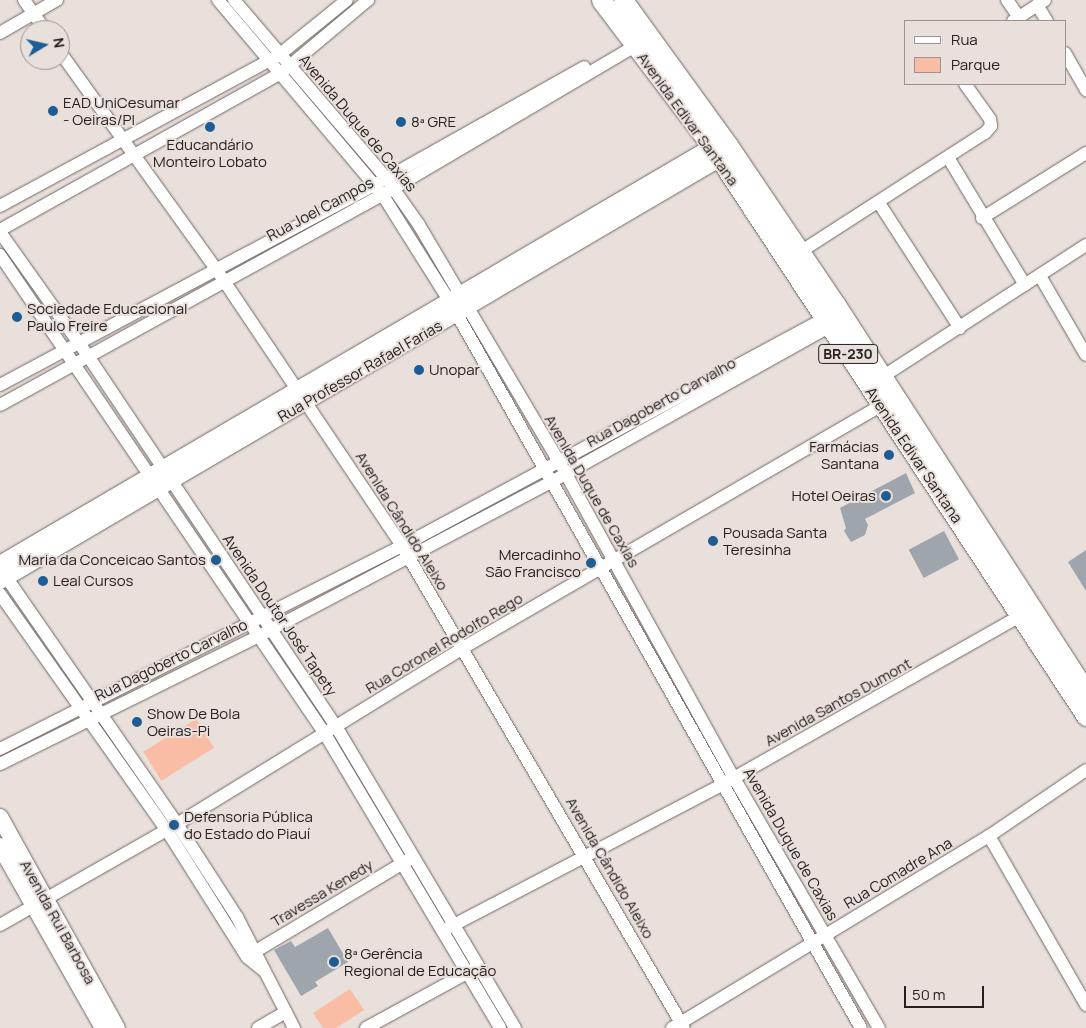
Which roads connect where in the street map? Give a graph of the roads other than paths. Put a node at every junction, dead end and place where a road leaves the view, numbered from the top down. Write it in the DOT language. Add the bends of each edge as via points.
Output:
graph roads {
  1 [pos="24,0"];
  2 [pos="57,0"];
  3 [pos="218,0"];
  4 [pos="234,0"];
  5 [pos="347,0"];
  6 [pos="368,0"];
  7 [pos="601,0"];
  8 [pos="623,0"];
  9 [pos="1007,0"];
  10 [pos="1041,3"];
  11 [pos="34,14"];
  12 [pos="1016,19"];
  13 [pos="38,20"];
  14 [pos="1046,20"];
  15 [pos="0,33"];
  16 [pos="641,38"];
  17 [pos="1066,55"];
  18 [pos="274,57"];
  19 [pos="70,66"];
  20 [pos="285,70"];
  21 [pos="966,85"];
  22 [pos="1086,90"];
  23 [pos="122,141"];
  24 [pos="716,153"];
  25 [pos="1086,153"];
  26 [pos="134,156"];
  27 [pos="949,159"];
  28 [pos="390,183"];
  29 [pos="378,189"];
  30 [pos="878,203"];
  31 [pos="0,206"];
  32 [pos="982,218"];
  33 [pos="0,231"];
  34 [pos="1086,245"];
  35 [pos="800,252"];
  36 [pos="0,255"];
  37 [pos="220,275"];
  38 [pos="1040,276"];
  39 [pos="1025,285"];
  40 [pos="459,305"];
  41 [pos="827,322"];
  42 [pos="960,328"];
  43 [pos="79,343"];
  44 [pos="66,349"];
  45 [pos="1086,355"];
  46 [pos="88,356"];
  47 [pos="76,364"];
  48 [pos="882,377"];
  49 [pos="0,385"];
  50 [pos="302,397"];
  51 [pos="0,405"];
  52 [pos="880,406"];
  53 [pos="928,461"];
  54 [pos="562,469"];
  55 [pos="549,475"];
  56 [pos="161,480"];
  57 [pos="405,551"];
  58 [pos="608,564"];
  59 [pos="2,572"];
  60 [pos="0,594"];
  61 [pos="1026,613"];
  62 [pos="262,618"];
  63 [pos="249,624"];
  64 [pos="270,630"];
  65 [pos="257,636"];
  66 [pos="461,649"];
  67 [pos="87,704"];
  68 [pos="1085,706"];
  69 [pos="95,716"];
  70 [pos="331,731"];
  71 [pos="0,749"];
  72 [pos="0,764"];
  73 [pos="1086,770"];
  74 [pos="729,781"];
  75 [pos="0,817"];
  76 [pos="172,826"];
  77 [pos="989,836"];
  78 [pos="0,846"];
  79 [pos="586,856"];
  80 [pos="408,860"];
  81 [pos="39,902"];
  82 [pos="0,925"];
  83 [pos="449,927"];
  84 [pos="825,936"];
  85 [pos="812,944"];
  86 [pos="251,954"];
  87 [pos="478,966"];
  88 [pos="467,974"];
  89 [pos="1086,1005"];
  90 [pos="286,1012"];
  91 [pos="679,1026"];
  92 [pos="103,1028"];
  93 [pos="117,1028"];
  94 [pos="258,1028"];
  95 [pos="294,1028"];
  96 [pos="366,1028"];
  97 [pos="500,1028"];
  98 [pos="515,1028"];
  99 [pos="862,1028"];
  100 [pos="879,1028"];
  1 -- 11 [label="street"];
  2 -- 11 [label="street"];
  3 -- 18 [label="street, Avenida Duque de Caxias"];
  4 -- 18 [label="street, Avenida Duque de Caxias"];
  5 -- 18 [label="street"];
  6 -- 20 [label="street"];
  7 -- 16 [label="highway, Avenida Edivar Santana / BR-230"];
  8 -- 16 [label="highway, Avenida Edivar Santana / BR-230"];
  9 -- 12 [label="street"];
  10 -- 12 [label="street"];
  10 -- 14 [label="street"];
  11 -- 13 [label="street"];
  11 -- 15 [label="street"];
  16 -- 24 [label="highway, Avenida Edivar Santana / BR-230"];
  16 -- 28 [label="street, Rua Joel Campos"];
  16 -- 35 [label="highway, Avenida Edivar Santana / BR-230"];
  17 -- 22 [label="street"];
  18 -- 20 [label="street, Avenida Duque de Caxias"];
  18 -- 23 [label="street"];
  19 -- 23 [label="street, Avenida Cândido Aleixo"];
  20 -- 26 [label="street"];
  20 -- 28 [label="street, Avenida Duque de Caxias"];
  20 -- 29 [label="street, Avenida Duque de Caxias"];
  21 -- 27 [label="street" via="990,119 991,126"];
  23 -- 26 [label="street, Avenida Cândido Aleixo"];
  23 -- 31 [label="street"];
  24 -- 40 [label="main road, Rua Professor Rafael Farias"];
  24 -- 41 [label="highway, Avenida Edivar Santana / BR-230"];
  25 -- 32 [label="street"];
  26 -- 33 [label="street"];
  26 -- 37 [label="street, Avenida Cândido Aleixo"];
  27 -- 30 [label="street"];
  27 -- 32 [label="street"];
  28 -- 29 [label="street, Rua Joel Campos"];
  28 -- 40 [label="street, Avenida Duque de Caxias"];
  29 -- 37 [label="street, Rua Joel Campos"];
  29 -- 40 [label="street, Avenida Duque de Caxias"];
  30 -- 35 [label="street"];
  30 -- 42 [label="street"];
  32 -- 39 [label="street"];
  33 -- 43 [label="street, Avenida Doutor José Tapety"];
  34 -- 38 [label="street"];
  35 -- 48 [label="highway, Avenida Edivar Santana / BR-230"];
  36 -- 44 [label="street, Avenida Doutor José Tapety"];
  37 -- 43 [label="street, Rua Joel Campos"];
  37 -- 46 [label="street, Rua Joel Campos"];
  37 -- 50 [label="street, Avenida Cândido Aleixo"];
  38 -- 39 [label="street"];
  38 -- 45 [label="street"];
  39 -- 42 [label="street"];
  40 -- 50 [label="main road, Rua Professor Rafael Farias"];
  40 -- 54 [label="street, Avenida Duque de Caxias"];
  40 -- 55 [label="street, Avenida Duque de Caxias"];
  41 -- 52 [label="highway, Avenida Edivar Santana / BR-230"];
  41 -- 54 [label="street, Rua Dagoberto Carvalho"];
  42 -- 48 [label="street"];
  43 -- 44 [label="street, Rua Joel Campos"];
  43 -- 46 [label="street, Avenida Doutor José Tapety"];
  44 -- 47 [label="street, Avenida Doutor José Tapety"];
  44 -- 49 [label="street, Rua Joel Campos"];
  46 -- 47 [label="street, Rua Joel Campos"];
  46 -- 56 [label="street, Avenida Doutor José Tapety"];
  47 -- 51 [label="street, Rua Joel Campos"];
  47 -- 56 [label="street, Avenida Doutor José Tapety"];
  48 -- 53 [label="highway, Avenida Edivar Santana / BR-230"];
  50 -- 56 [label="main road, Rua Professor Rafael Farias"];
  50 -- 57 [label="street, Avenida Cândido Aleixo"];
  52 -- 53 [label="highway, Avenida Edivar Santana / BR-230"];
  52 -- 58 [label="street, Rua Coronel Rodolfo Rego"];
  53 -- 61 [label="highway, Avenida Edivar Santana / BR-230"];
  54 -- 55 [label="street, Rua Dagoberto Carvalho"];
  54 -- 58 [label="street, Avenida Duque de Caxias"];
  55 -- 57 [label="street, Rua Dagoberto Carvalho"];
  55 -- 58 [label="street, Avenida Duque de Caxias"];
  56 -- 59 [label="main road, Rua Professor Rafael Farias"];
  56 -- 62 [label="street, Avenida Doutor José Tapety"];
  56 -- 63 [label="street, Avenida Doutor José Tapety"];
  57 -- 62 [label="street, Rua Dagoberto Carvalho"];
  57 -- 64 [label="street, Rua Dagoberto Carvalho"];
  57 -- 66 [label="street, Avenida Cândido Aleixo"];
  58 -- 66 [label="street, Rua Coronel Rodolfo Rego"];
  58 -- 74 [label="street, Avenida Duque de Caxias"];
  59 -- 67 [label="street"];
  60 -- 67 [label="street"];
  61 -- 68 [label="highway, Avenida Edivar Santana / BR-230"];
  61 -- 74 [label="street, Avenida Santos Dumont"];
  62 -- 63 [label="street, Rua Dagoberto Carvalho"];
  62 -- 64 [label="street, Avenida Doutor José Tapety"];
  63 -- 65 [label="street, Avenida Doutor José Tapety"];
  63 -- 67 [label="street, Rua Dagoberto Carvalho"];
  64 -- 65 [label="street, Rua Dagoberto Carvalho"];
  64 -- 70 [label="street, Avenida Doutor José Tapety"];
  65 -- 69 [label="street, Rua Dagoberto Carvalho"];
  65 -- 70 [label="street, Avenida Doutor José Tapety"];
  66 -- 70 [label="street, Rua Coronel Rodolfo Rego"];
  66 -- 79 [label="street, Avenida Cândido Aleixo"];
  67 -- 69 [label="street"];
  67 -- 71 [label="street, Rua Dagoberto Carvalho"];
  69 -- 72 [label="street, Rua Dagoberto Carvalho"];
  69 -- 76 [label="street"];
  70 -- 76 [label="street, Rua Coronel Rodolfo Rego"];
  70 -- 80 [label="street, Avenida Doutor José Tapety"];
  73 -- 77 [label="street, Rua Comadre Ana"];
  74 -- 79 [label="street, Avenida Santos Dumont"];
  74 -- 84 [label="street, Avenida Duque de Caxias"];
  74 -- 85 [label="street, Avenida Duque de Caxias"];
  75 -- 81 [label="main road, Avenida Rui Barbosa"];
  76 -- 81 [label="street, Rua Coronel Rodolfo Rego"];
  76 -- 86 [label="street"];
  77 -- 84 [label="street, Rua Comadre Ana"];
  77 -- 89 [label="street"];
  78 -- 81 [label="main road, Avenida Rui Barbosa"];
  79 -- 83 [label="street, Avenida Santos Dumont"];
  79 -- 91 [label="street, Avenida Cândido Aleixo"];
  80 -- 83 [label="street, Avenida Doutor José Tapety"];
  80 -- 86 [label="street, Travessa Kenedy"];
  81 -- 82 [label="street, Rua Coronel Rodolfo Rego"];
  81 -- 92 [label="main road, Avenida Rui Barbosa"];
  81 -- 93 [label="main road, Avenida Rui Barbosa"];
  83 -- 87 [label="street, Avenida Doutor José Tapety"];
  83 -- 88 [label="street, Avenida Doutor José Tapety"];
  84 -- 85 [label="street, Rua Comadre Ana"];
  84 -- 100 [label="street, Avenida Duque de Caxias"];
  85 -- 91 [label="street, Rua Comadre Ana"];
  85 -- 99 [label="street, Avenida Duque de Caxias"];
  86 -- 90 [label="street" via="265,972"];
  87 -- 88 [label="street"];
  87 -- 98 [label="street, Avenida Doutor José Tapety"];
  88 -- 96 [label="street"];
  88 -- 97 [label="street, Avenida Doutor José Tapety"];
  90 -- 94 [label="street"];
  90 -- 95 [label="street"];
}
